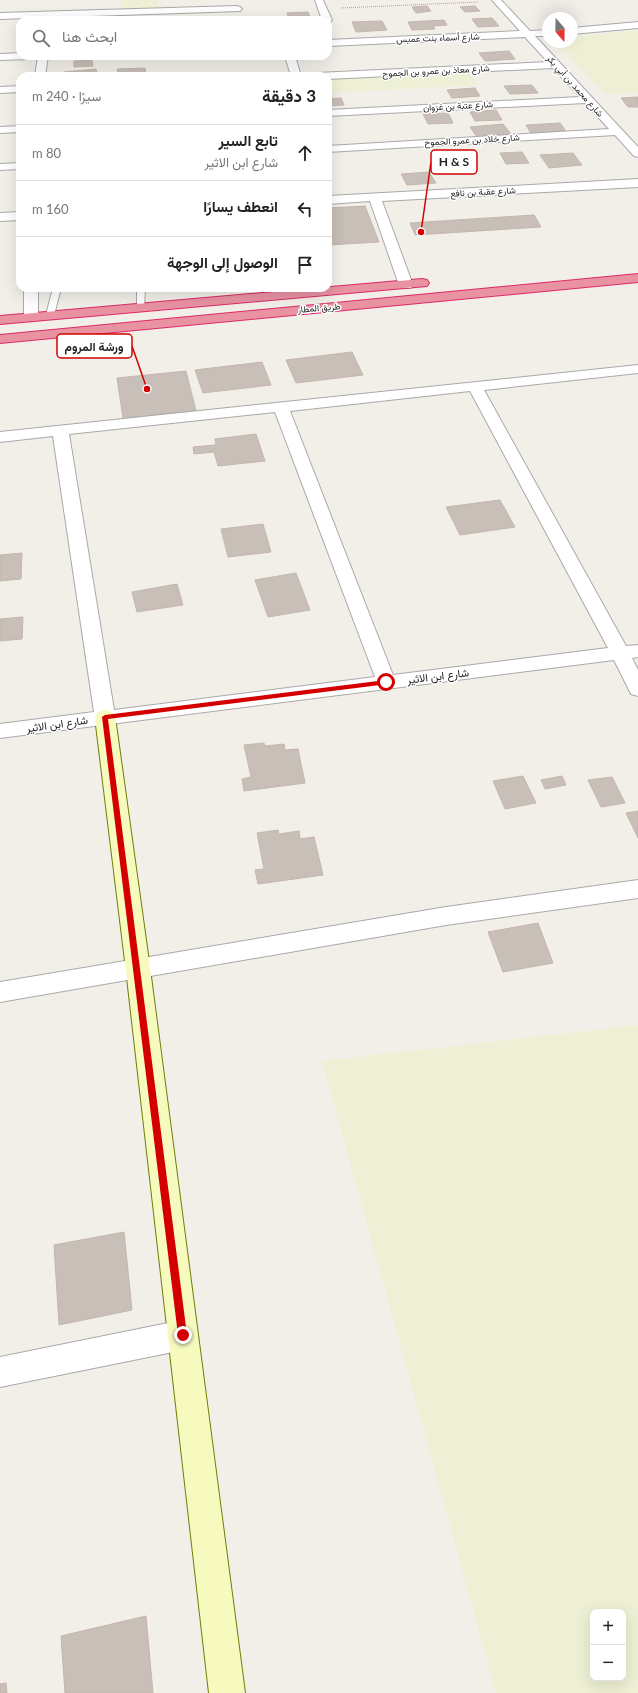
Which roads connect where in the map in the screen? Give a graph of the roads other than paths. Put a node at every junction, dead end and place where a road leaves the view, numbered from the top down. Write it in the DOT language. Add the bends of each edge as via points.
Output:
graph roads {
  1 [pos="319,0"];
  2 [pos="496,0"];
  3 [pos="237,4"];
  4 [pos="0,16"];
  5 [pos="238,16"];
  6 [pos="325,16"];
  7 [pos="638,25"];
  8 [pos="578,30"];
  9 [pos="332,32"];
  10 [pos="542,34"];
  11 [pos="528,35"];
  12 [pos="0,57"];
  13 [pos="16,57"];
  14 [pos="42,60"];
  15 [pos="291,60"];
  16 [pos="555,65"];
  17 [pos="41,72"];
  18 [pos="295,72"];
  19 [pos="332,75"];
  20 [pos="16,89"];
  21 [pos="0,90"];
  22 [pos="587,100"];
  23 [pos="332,113"];
  24 [pos="16,129"];
  25 [pos="0,130"];
  26 [pos="617,132"];
  27 [pos="332,149"];
  28 [pos="638,154"];
  29 [pos="16,166"];
  30 [pos="0,167"];
  31 [pos="638,183"];
  32 [pos="332,196"];
  33 [pos="375,198"];
  34 [pos="16,216"];
  35 [pos="0,218"];
  36 [pos="638,278"];
  37 [pos="436,282"];
  38 [pos="406,285"];
  39 [pos="332,291"];
  40 [pos="31,292"];
  41 [pos="56,292"];
  42 [pos="141,292"];
  43 [pos="325,292"];
  44 [pos="141,308"];
  45 [pos="50,315"];
  46 [pos="31,317"];
  47 [pos="0,320"];
  48 [pos="0,339"];
  49 [pos="638,369"];
  50 [pos="475,387"];
  51 [pos="280,407"];
  52 [pos="60,430"];
  53 [pos="0,437"];
  54 [pos="629,652"];
  55 [pos="386,682"];
  56 [pos="638,690"];
  57 [pos="105,717"];
  58 [pos="0,731"];
  59 [pos="638,889"];
  60 [pos="138,969"];
  61 [pos="0,992"];
  62 [pos="183,1335"];
  63 [pos="0,1372"];
  64 [pos="227,1693"];
  1 -- 6 [label="street"];
  2 -- 11 [label="street, شارع محمد بن أبي بكر"];
  3 -- 4 [label="street"];
  3 -- 5 [label="street"];
  7 -- 8 [label="street"];
  9 -- 11 [label="street, شارع أسماء بنت عميس"];
  10 -- 11 [label="street, شارع أسماء بنت عميس"];
  11 -- 16 [label="street, شارع محمد بن أبي بكر"];
  12 -- 13 [label="street"];
  14 -- 17 [label="street"];
  15 -- 18 [label="street"];
  16 -- 19 [label="street, شارع معاذ بن عمرو بن الجموح"];
  16 -- 22 [label="street, شارع محمد بن أبي بكر"];
  20 -- 21 [label="street"];
  22 -- 23 [label="street, شارع عتبة بن غزوان"];
  22 -- 26 [label="street, شارع محمد بن أبي بكر"];
  24 -- 25 [label="street"];
  26 -- 27 [label="street, شارع خلاد بن عمرو الجموح"];
  26 -- 28 [label="street, شارع محمد بن أبي بكر"];
  29 -- 30 [label="street"];
  31 -- 33 [label="street, شارع عقبة بن نافع"];
  32 -- 33 [label="street, شارع عقبة بن نافع"];
  33 -- 38 [label="street"];
  34 -- 35 [label="street"];
  36 -- 48 [label="highway, طريق المطار"];
  37 -- 38 [label="highway, طريق المطار"];
  38 -- 39 [label="highway, طريق المطار"];
  40 -- 46 [label="street"];
  41 -- 45 [label="lane"];
  42 -- 44 [label="lane"];
  43 -- 44 [label="highway, طريق المطار"];
  44 -- 45 [label="highway, طريق المطار"];
  45 -- 46 [label="highway, طريق المطار"];
  46 -- 47 [label="highway, طريق المطار"];
  49 -- 50 [label="street"];
  50 -- 51 [label="street"];
  50 -- 54 [label="street"];
  51 -- 52 [label="street"];
  51 -- 55 [label="street"];
  52 -- 53 [label="street"];
  52 -- 57 [label="street"];
  54 -- 55 [label="street, شارع ابن الاثير"];
  54 -- 56 [label="street"];
  55 -- 57 [label="street, شارع ابن الاثير"];
  57 -- 58 [label="street, شارع ابن الاثير"];
  57 -- 60 [label="street"];
  59 -- 60 [label="street" via="446,916"];
  60 -- 61 [label="street"];
  60 -- 62 [label="street"];
  62 -- 63 [label="street"];
  62 -- 64 [label="street"];
}
